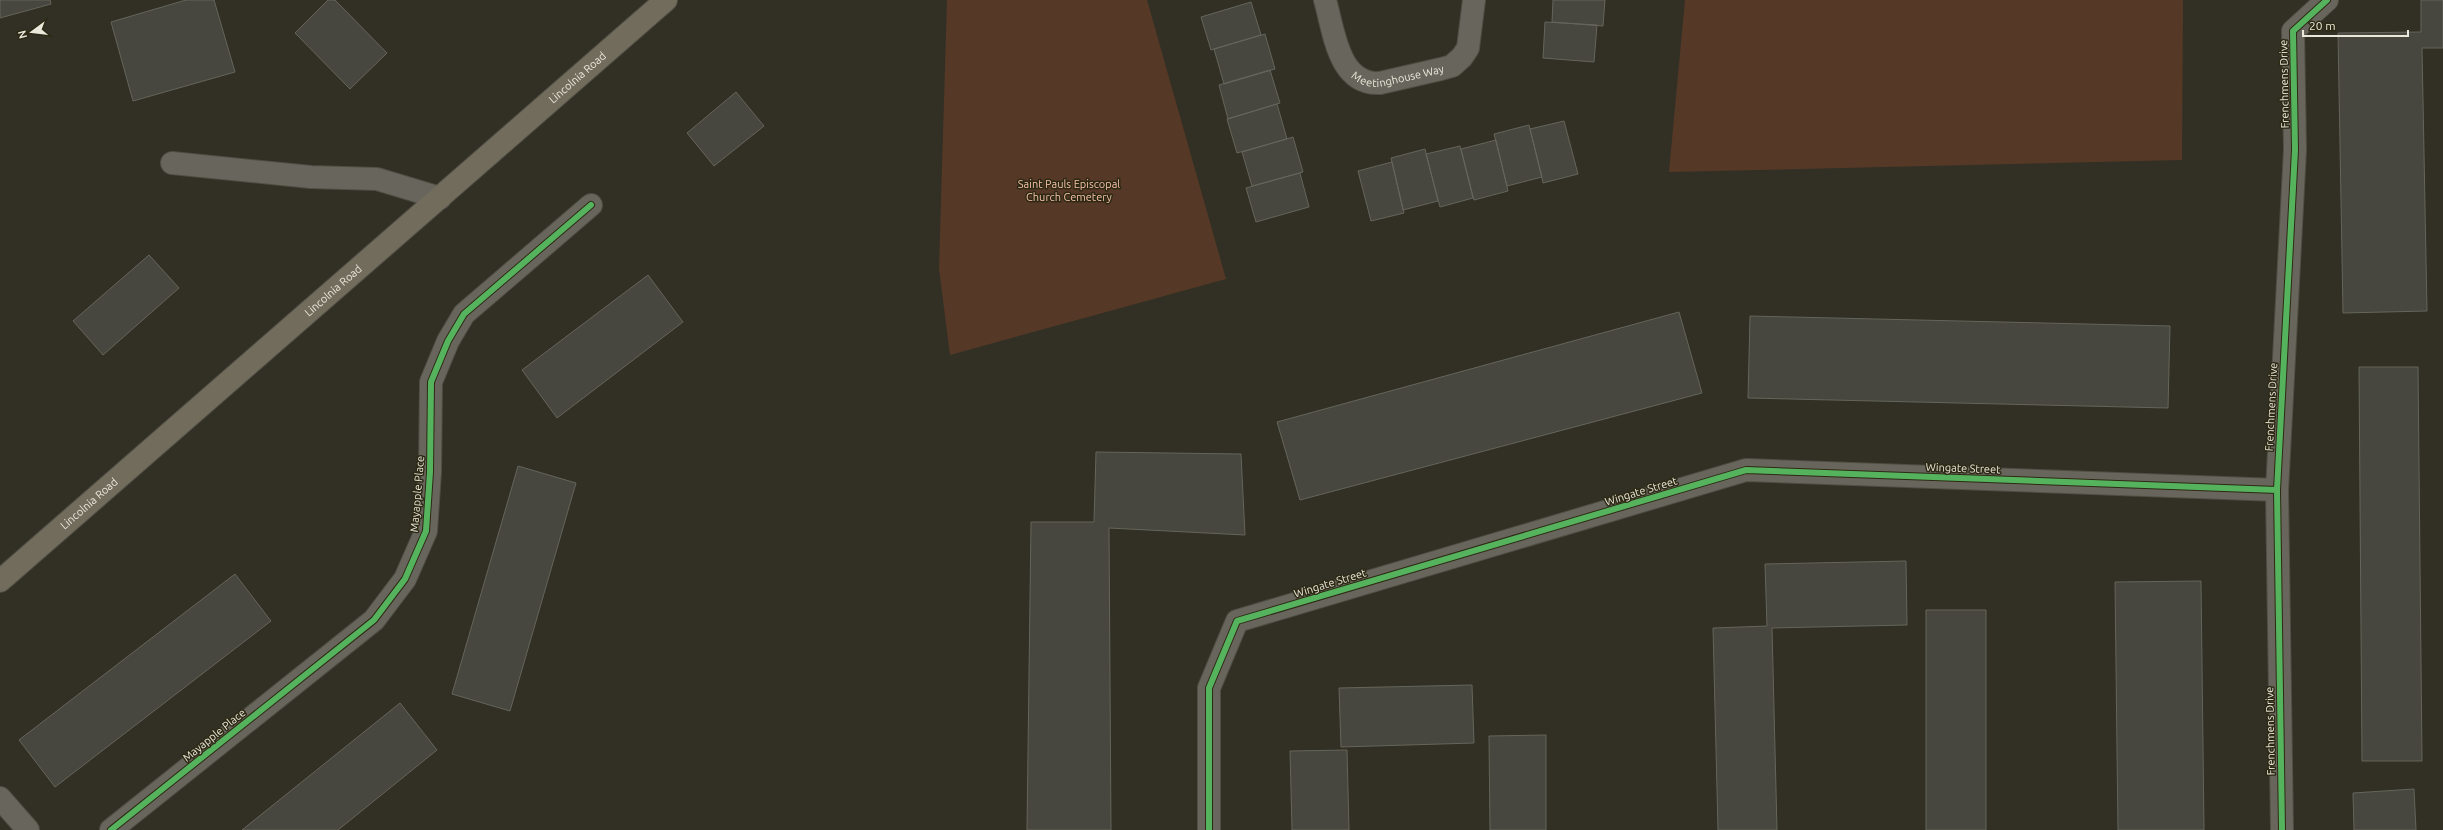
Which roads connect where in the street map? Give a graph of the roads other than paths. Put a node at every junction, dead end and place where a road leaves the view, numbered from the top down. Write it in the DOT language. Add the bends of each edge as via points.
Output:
graph roads {
  1 [pos="666,0"];
  2 [pos="1325,0"];
  3 [pos="1474,0"];
  4 [pos="2327,0"];
  5 [pos="172,163"];
  6 [pos="440,198"];
  7 [pos="591,205"];
  8 [pos="2277,490"];
  9 [pos="0,581"];
  10 [pos="0,798"];
  11 [pos="28,830"];
  12 [pos="111,830"];
  13 [pos="1209,830"];
  14 [pos="2282,830"];
  1 -- 6 [label="main road, Lincolnia Road"];
  2 -- 3 [label="street, Meetinghouse Way" via="1345,64 1360,81 1369,84 1452,66 1468,48"];
  4 -- 8 [label="street, Frenchmens Drive" via="2293,31 2295,150"];
  5 -- 6 [label="street" via="311,177 377,179"];
  6 -- 9 [label="main road, Lincolnia Road"];
  7 -- 12 [label="street, Mayapple Place" via="464,314 448,341 431,382 430,472 426,531 405,579 374,620"];
  8 -- 13 [label="street, Wingate Street" via="1746,470 1238,621 1209,688"];
  8 -- 14 [label="street, Frenchmens Drive"];
  10 -- 11 [label="street"];
}
